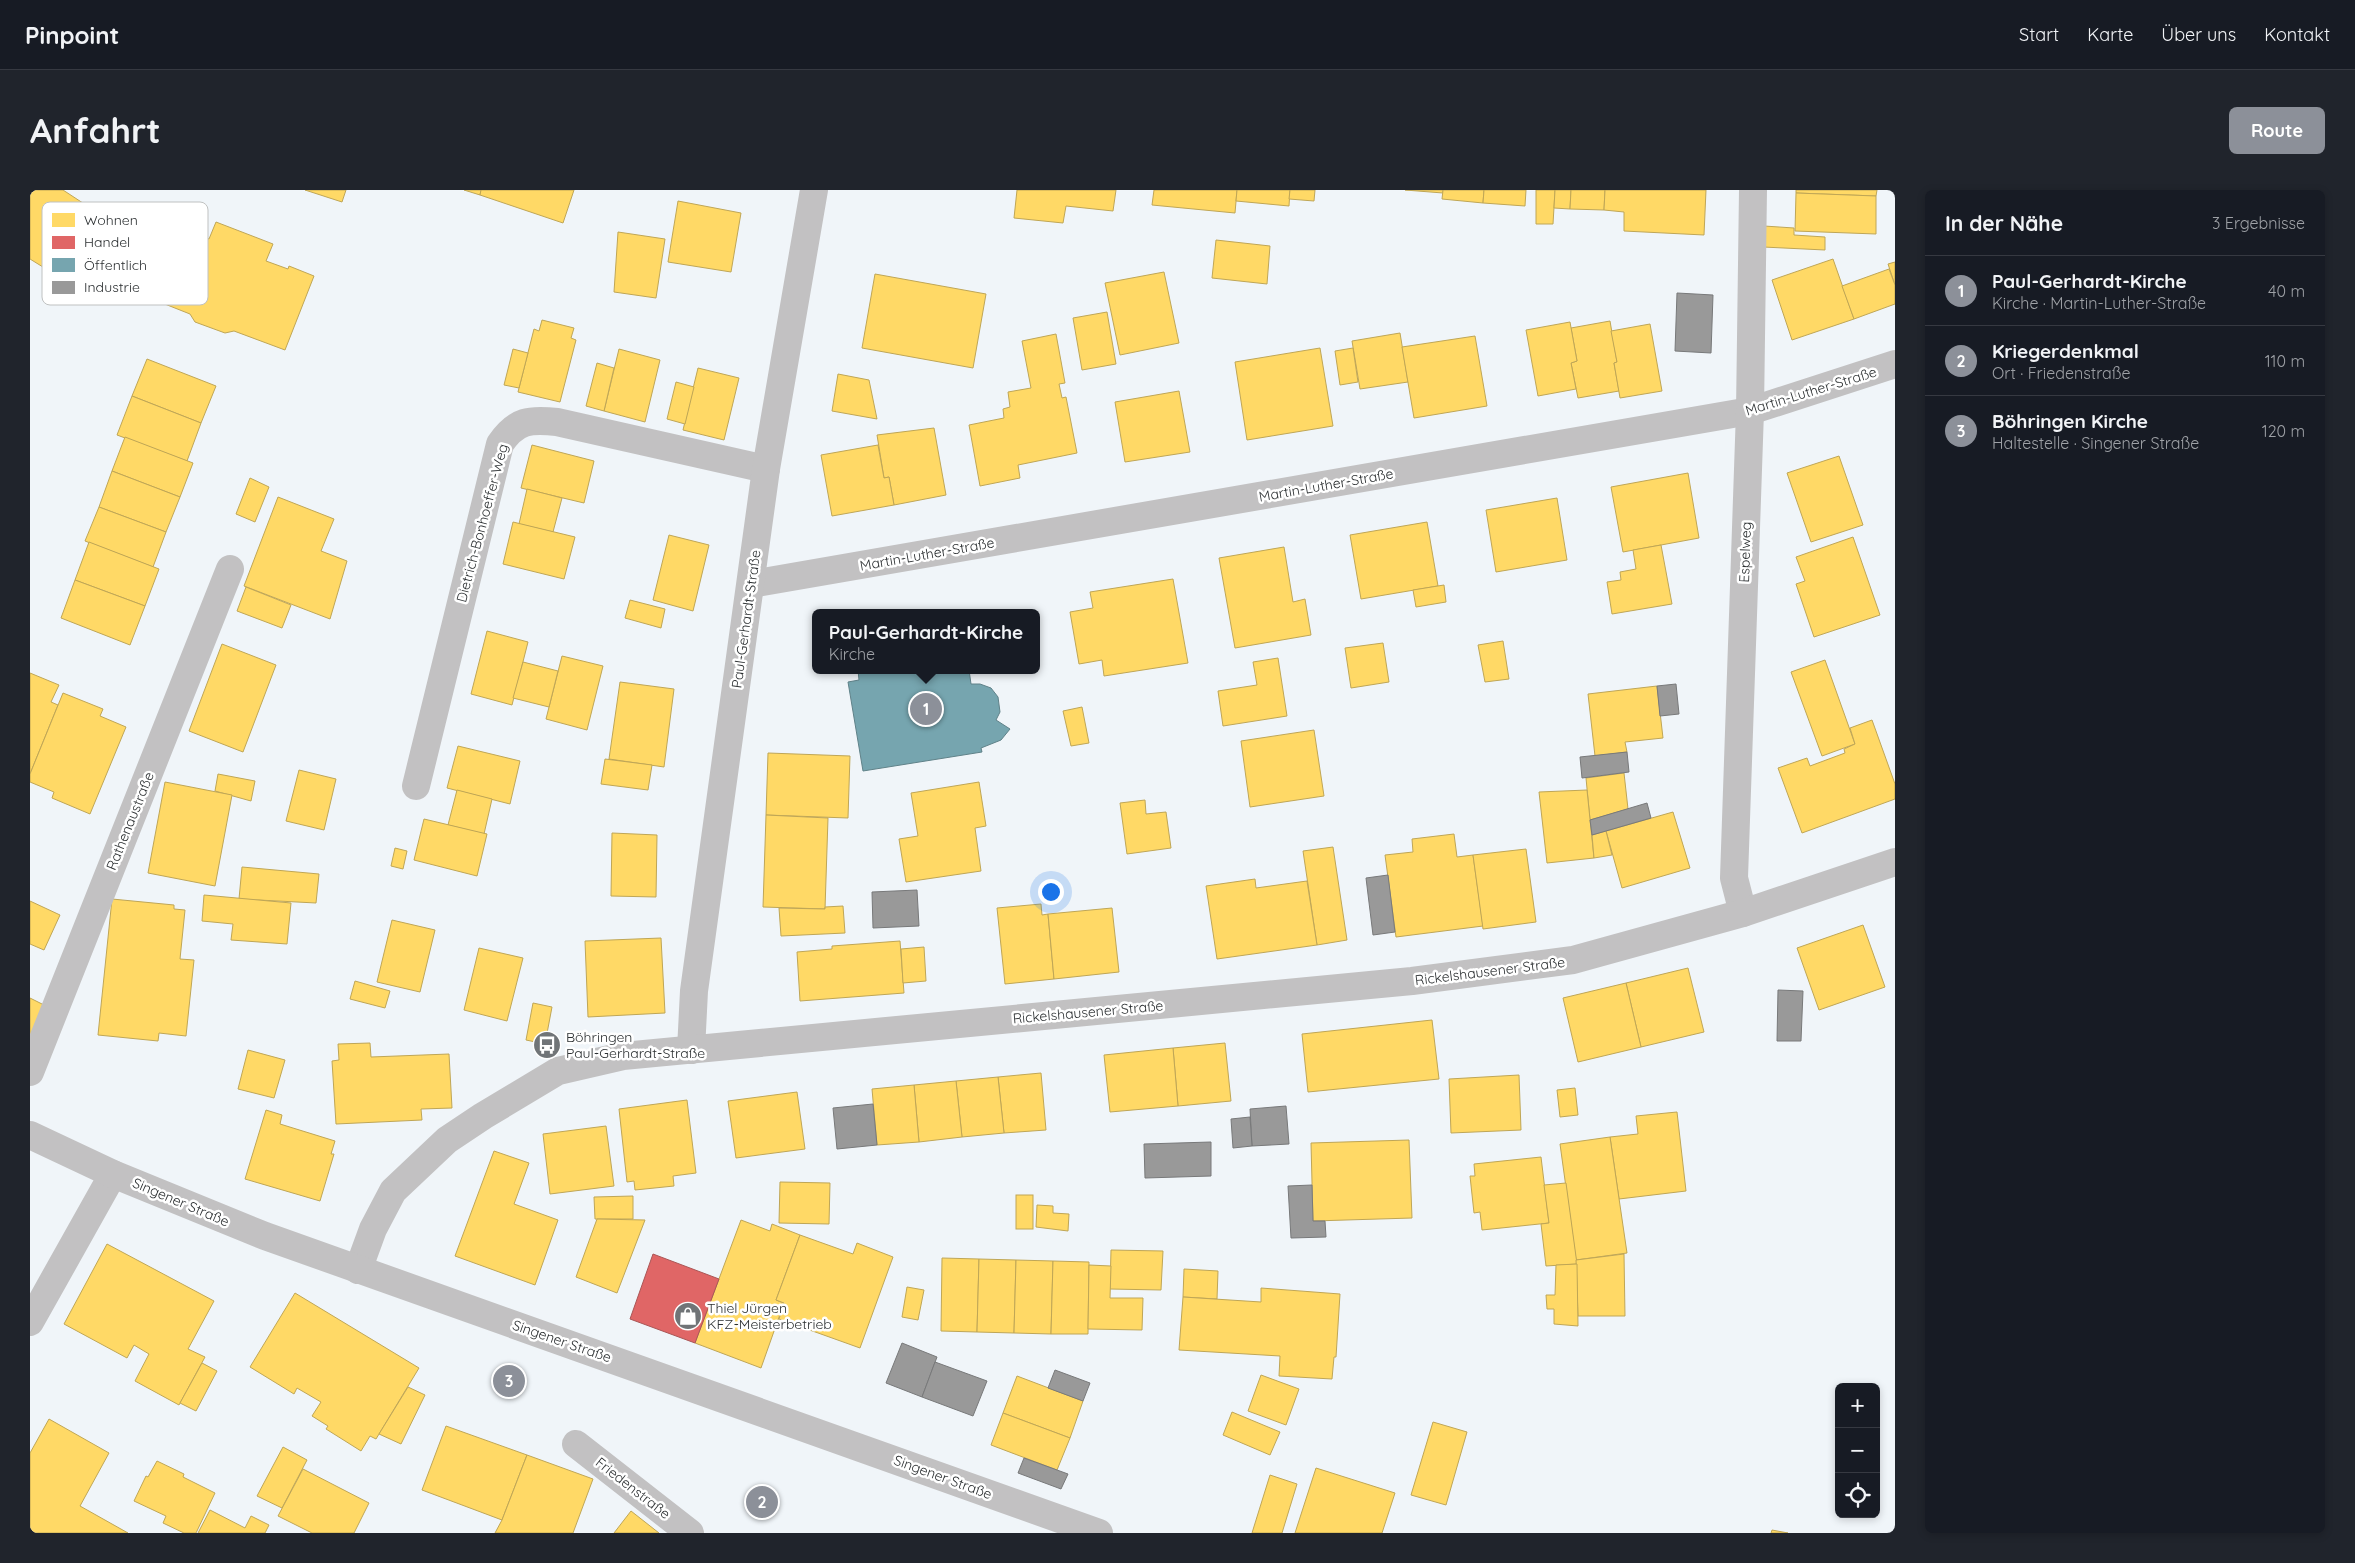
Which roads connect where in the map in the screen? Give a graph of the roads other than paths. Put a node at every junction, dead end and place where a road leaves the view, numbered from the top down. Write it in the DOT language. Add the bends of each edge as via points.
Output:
graph roads {
  1 [pos="814,190"];
  2 [pos="1753,190"];
  3 [pos="1895,364"];
  4 [pos="1750,412"];
  5 [pos="766,469"];
  6 [pos="230,570"];
  7 [pos="751,584"];
  8 [pos="416,786"];
  9 [pos="1895,862"];
  10 [pos="1743,913"];
  11 [pos="691,1050"];
  12 [pos="30,1072"];
  13 [pos="30,1135"];
  14 [pos="113,1174"];
  15 [pos="358,1270"];
  16 [pos="30,1322"];
  17 [pos="576,1444"];
  18 [pos="690,1533"];
  19 [pos="1097,1533"];
  1 -- 5 [label="street, Paul-Gerhardt-Straße"];
  2 -- 4 [label="street, Espelweg"];
  3 -- 4 [label="street, Martin-Luther-Straße"];
  4 -- 7 [label="street, Martin-Luther-Straße"];
  4 -- 10 [label="street, Espelweg" via="1734,878"];
  5 -- 7 [label="street, Paul-Gerhardt-Straße"];
  5 -- 8 [label="street, Dietrich-Bonhoeffer-Weg" via="557,422 536,420 520,423 509,431 500,444"];
  6 -- 12 [label="street, Rathenaustraße"];
  7 -- 11 [label="street, Paul-Gerhardt-Straße" via="694,991"];
  9 -- 10 [label="street, Rickelshausener Straße"];
  10 -- 11 [label="street, Rickelshausener Straße" via="1573,960 1535,965 1412,981"];
  11 -- 15 [label="street, Rickelshausener Straße" via="623,1056 558,1071 483,1116 448,1140 394,1191 373,1228"];
  13 -- 14 [label="street, Singener Straße"];
  14 -- 15 [label="street, Singener Straße" via="233,1224"];
  14 -- 16 [label="street"];
  15 -- 19 [label="street, Singener Straße"];
  17 -- 18 [label="street, Friedenstraße"];
}
